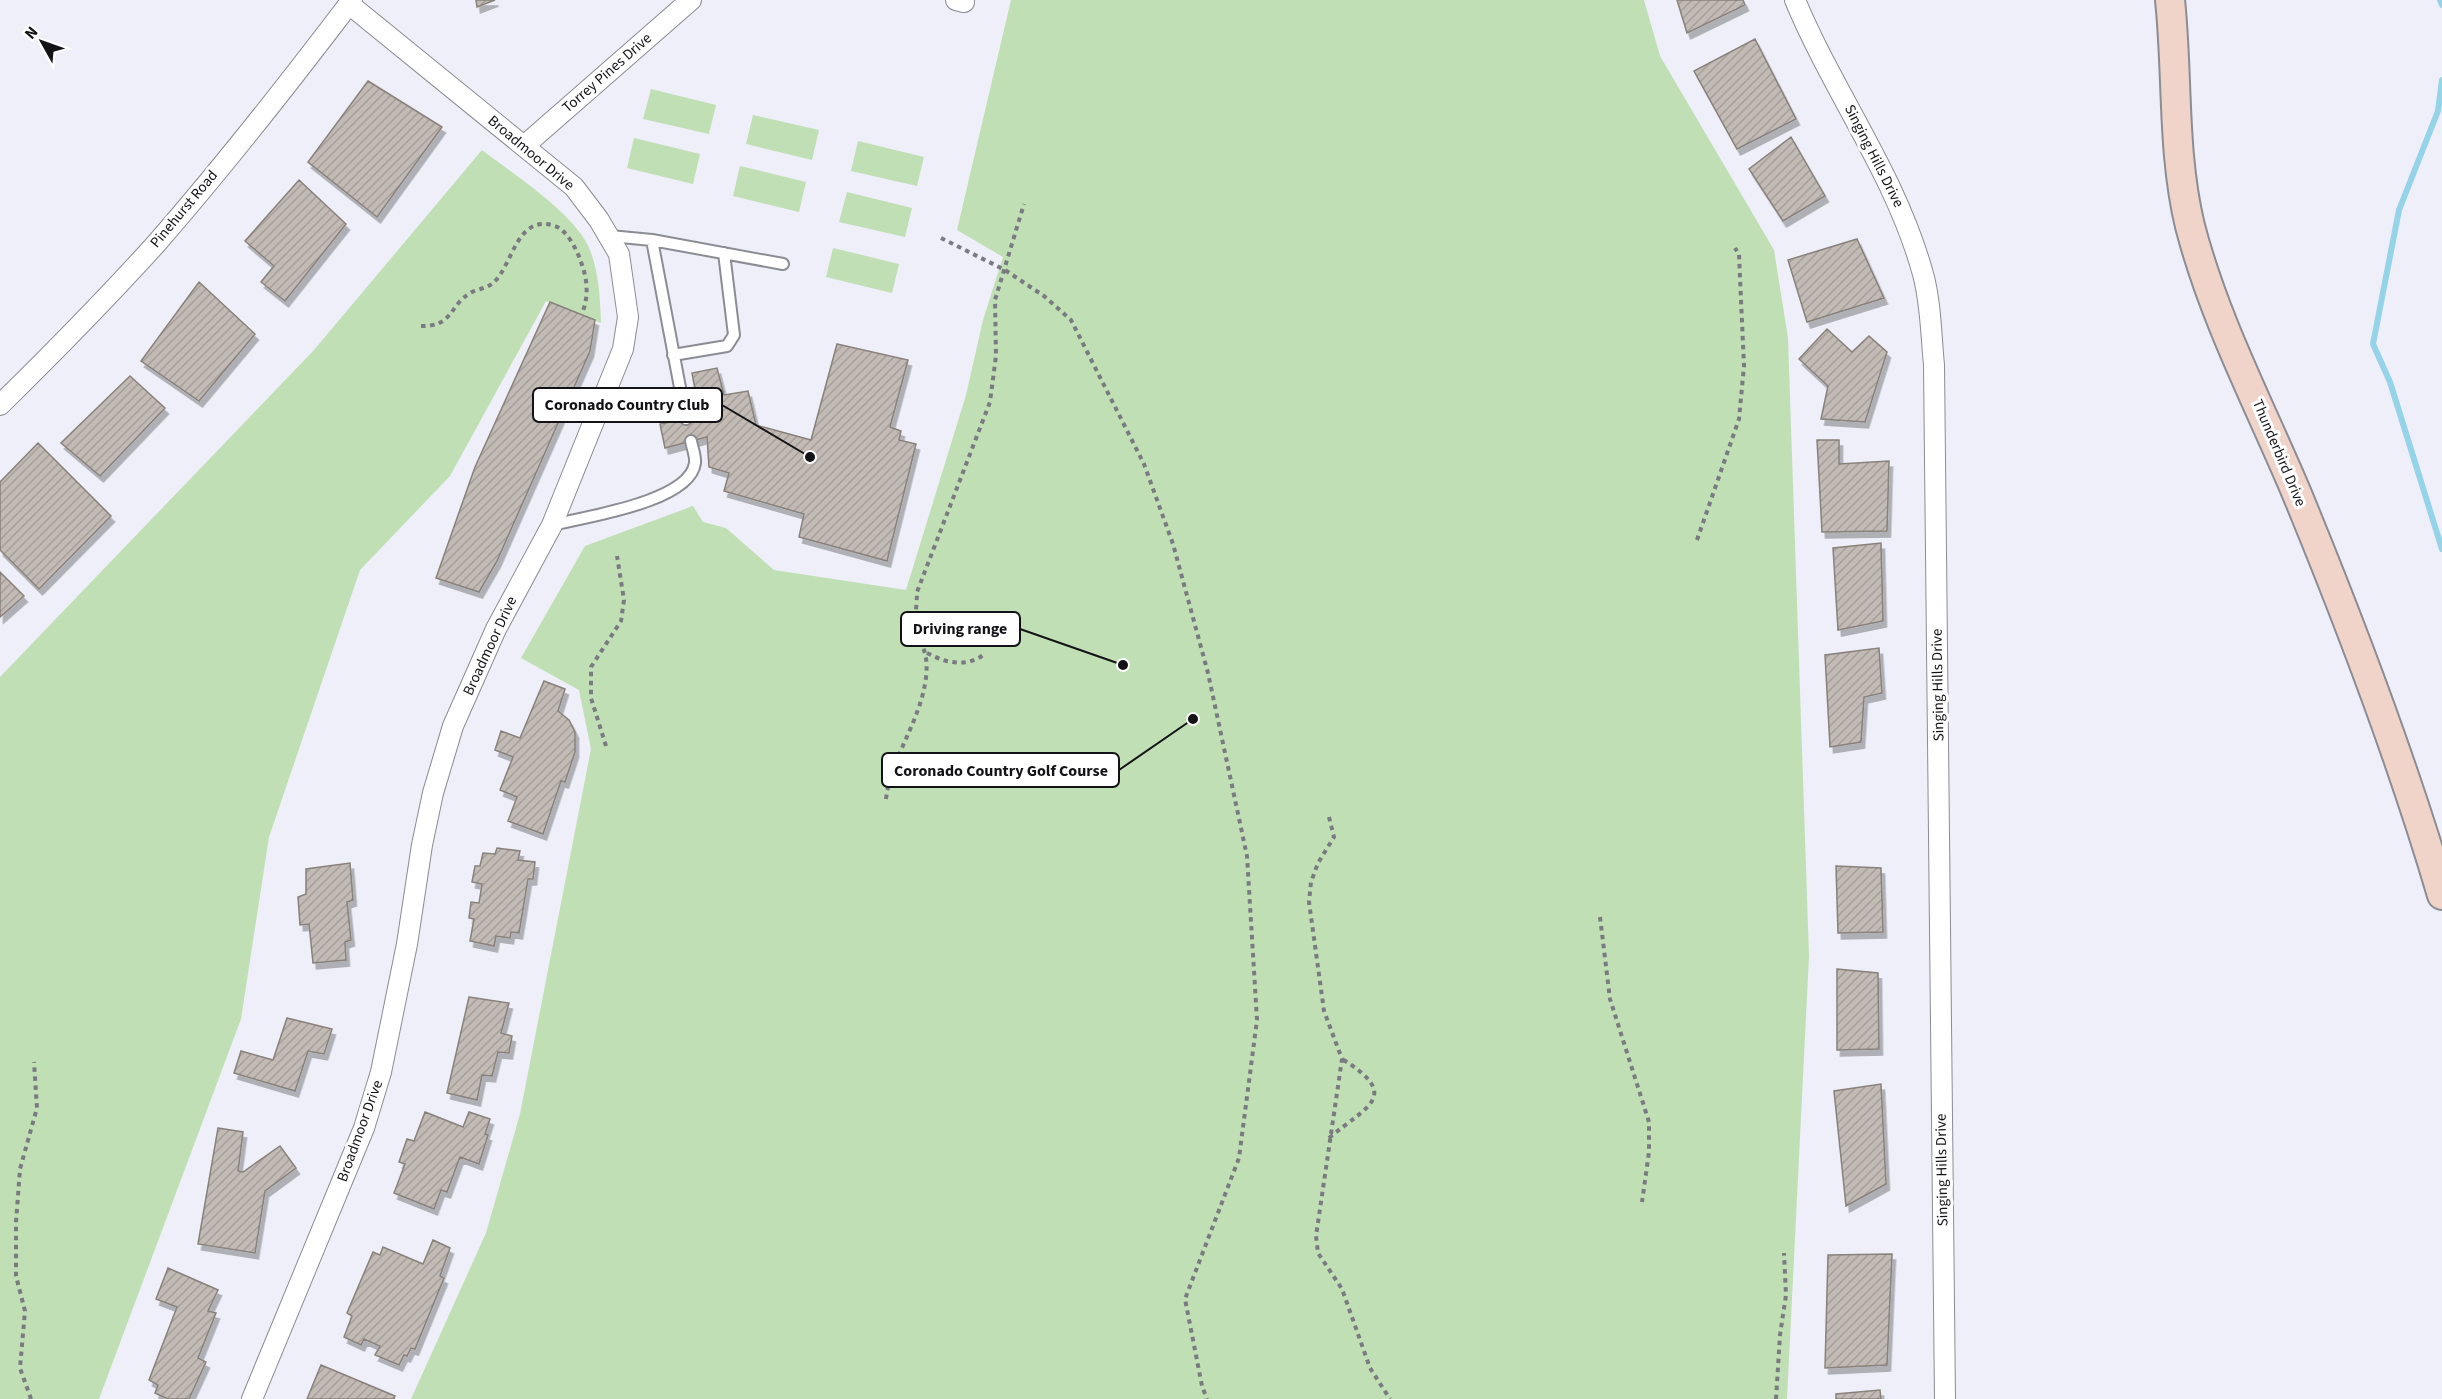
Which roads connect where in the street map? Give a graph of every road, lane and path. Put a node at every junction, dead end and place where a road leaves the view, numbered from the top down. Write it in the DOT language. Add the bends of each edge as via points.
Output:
graph roads {
  1 [pos="691,0"];
  2 [pos="1795,0"];
  3 [pos="2170,0"];
  4 [pos="350,2"];
  5 [pos="524,146"];
  6 [pos="1024,204"];
  7 [pos="610,236"];
  8 [pos="941,238"];
  9 [pos="652,240"];
  10 [pos="1735,248"];
  11 [pos="724,253"];
  12 [pos="783,264"];
  13 [pos="1005,270"];
  14 [pos="584,311"];
  15 [pos="421,326"];
  16 [pos="673,355"];
  17 [pos="0,405"];
  18 [pos="686,419"];
  19 [pos="691,441"];
  20 [pos="552,525"];
  21 [pos="1697,540"];
  22 [pos="617,556"];
  23 [pos="927,653"];
  24 [pos="985,654"];
  25 [pos="606,746"];
  26 [pos="886,799"];
  27 [pos="1329,817"];
  28 [pos="2442,895"];
  29 [pos="1600,917"];
  30 [pos="1342,1059"];
  31 [pos="34,1062"];
  32 [pos="1329,1139"];
  33 [pos="1642,1202"];
  34 [pos="1784,1253"];
  35 [pos="31,1399"];
  36 [pos="252,1399"];
  37 [pos="1207,1399"];
  38 [pos="1389,1399"];
  39 [pos="1776,1399"];
  40 [pos="1945,1399"];
  1 -- 5 [label="street, Torrey Pines Drive"];
  2 -- 40 [label="street, Singing Hills Drive" via="1902,209 1924,277 1930,320 1939,729"];
  3 -- 28 [label="street, Thunderbird Drive" via="2180,165 2198,254 2221,320 2298,496 2380,707"];
  4 -- 5 [label="street, Broadmoor Drive"];
  4 -- 17 [label="street, Pinehurst Road" via="156,243"];
  5 -- 7 [label="street, Broadmoor Drive" via="574,187"];
  6 -- 13 [label="path"];
  7 -- 9 [label="lane"];
  7 -- 20 [label="street, Broadmoor Drive" via="619,254 627,306 623,349"];
  8 -- 13 [label="path"];
  9 -- 11 [label="lane"];
  9 -- 16 [label="lane"];
  10 -- 21 [label="path" via="1744,366 1739,419"];
  11 -- 12 [label="lane"];
  11 -- 16 [label="lane" via="734,335 727,346"];
  13 -- 23 [label="path" via="995,300 996,356 990,402 917,592 916,624"];
  13 -- 37 [label="path" via="1071,320 1144,464 1173,544 1208,673 1247,856 1257,1020 1239,1158 1185,1299"];
  14 -- 15 [label="path" via="587,281 581,260 558,226 546,223 533,226 518,241 494,282 471,292 436,326"];
  16 -- 18 [label="lane"];
  19 -- 20 [label="lane" via="695,464 686,482 668,494"];
  20 -- 36 [label="street, Broadmoor Drive" via="496,629 453,726 422,845 378,1083 364,1128"];
  22 -- 25 [label="path" via="624,600 621,621 591,667 591,698"];
  23 -- 24 [label="path" via="945,662 960,663"];
  23 -- 26 [label="path" via="917,715 888,782"];
  27 -- 30 [label="path" via="1334,837 1318,863 1311,882 1310,902 1324,1011"];
  29 -- 33 [label="path" via="1610,999 1649,1122"];
  30 -- 32 [label="path"];
  30 -- 32 [label="path" via="1372,1080 1375,1092 1364,1111"];
  31 -- 35 [label="path" via="37,1108 20,1169 16,1232 16,1276 25,1311 20,1368"];
  32 -- 38 [label="path" via="1316,1236 1318,1253 1342,1289 1370,1368"];
  34 -- 39 [label="path" via="1786,1295"];
}
